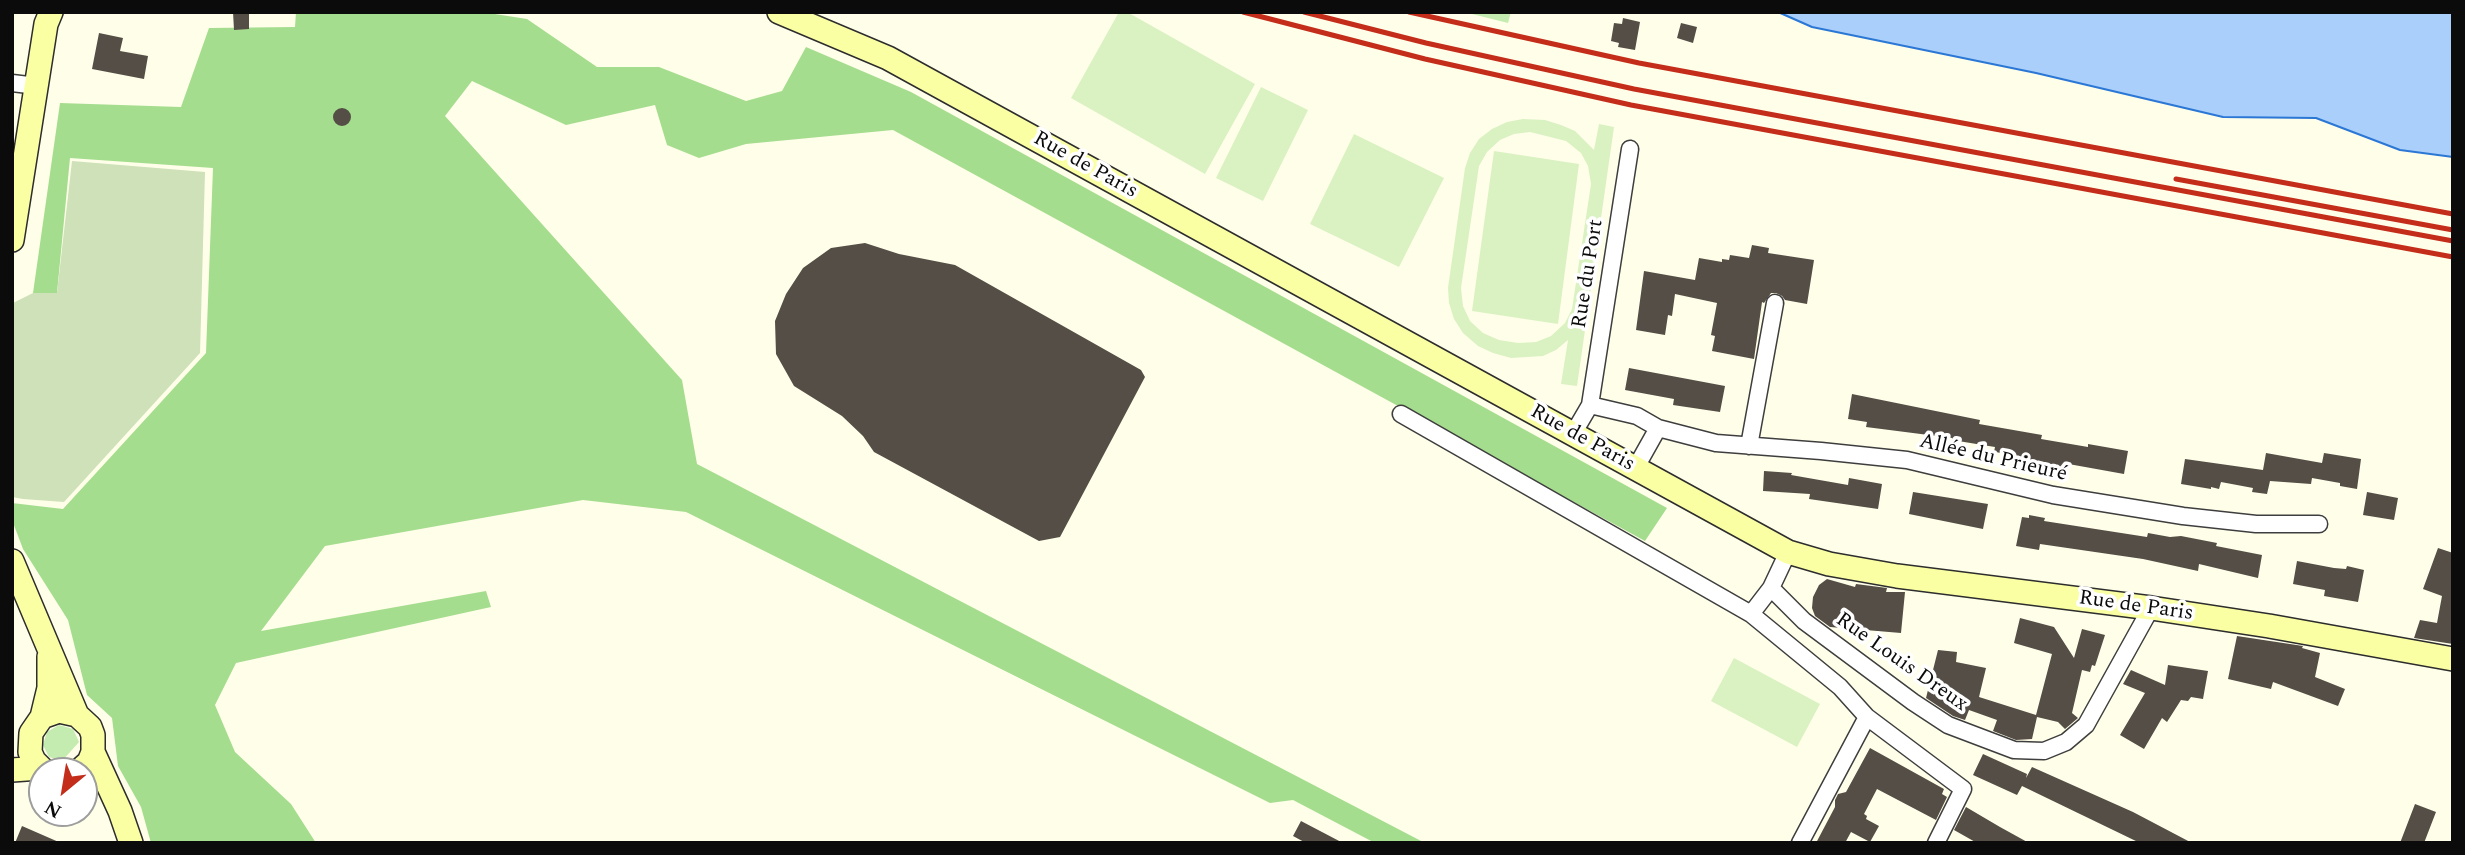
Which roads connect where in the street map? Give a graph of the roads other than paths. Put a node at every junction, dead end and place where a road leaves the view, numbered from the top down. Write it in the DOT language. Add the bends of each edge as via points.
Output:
graph roads {
  1 [pos="51,12"];
  2 [pos="779,12"];
  3 [pos="12,83"];
  4 [pos="37,86"];
  5 [pos="1630,149"];
  6 [pos="12,240"];
  7 [pos="1775,303"];
  8 [pos="1590,405"];
  9 [pos="1401,414"];
  10 [pos="1658,428"];
  11 [pos="1573,434"];
  12 [pos="1749,446"];
  13 [pos="1635,469"];
  14 [pos="2319,524"];
  15 [pos="1788,552"];
  16 [pos="12,561"];
  17 [pos="1771,588"];
  18 [pos="2151,608"];
  19 [pos="1751,614"];
  20 [pos="50,650"];
  21 [pos="2453,659"];
  22 [pos="77,715"];
  23 [pos="1867,717"];
  24 [pos="36,725"];
  25 [pos="12,750"];
  26 [pos="93,752"];
  27 [pos="33,757"];
  28 [pos="91,757"];
  29 [pos="98,794"];
  30 [pos="120,811"];
  31 [pos="131,843"];
  32 [pos="1800,843"];
  33 [pos="1936,843"];
  1 -- 4 [label="main road"];
  2 -- 11 [label="main road, Rue de Paris" via="888,58"];
  3 -- 4 [label="street"];
  4 -- 6 [label="main road"];
  5 -- 8 [label="street, Rue du Port"];
  7 -- 12 [label="street"];
  8 -- 10 [label="street, Allée du Prieuré" via="1637,416"];
  8 -- 11 [label="street"];
  9 -- 19 [label="street"];
  10 -- 12 [label="street, Allée du Prieuré"];
  10 -- 13 [label="street"];
  11 -- 13 [label="main road, Rue de Paris"];
  12 -- 14 [label="street, Allée du Prieuré" via="1907,460 2053,495 2183,516 2256,524"];
  13 -- 15 [label="main road, Rue de Paris"];
  15 -- 17 [label="street"];
  15 -- 18 [label="main road, Rue de Paris" via="1897,576"];
  16 -- 20 [label="main road"];
  17 -- 18 [label="street, Rue Louis Dreux" via="1812,628 1913,702 1948,725 2014,750 2044,751 2066,742 2087,725"];
  17 -- 19 [label="street"];
  18 -- 21 [label="main road, Rue de Paris"];
  19 -- 23 [label="street" via="1840,687"];
  20 -- 22 [label="main road"];
  20 -- 24 [label="main road" via="49,688"];
  22 -- 24 [label="main road" via="59,711"];
  22 -- 26 [label="main road" via="90,727"];
  23 -- 32 [label="street"];
  23 -- 33 [label="street" via="1963,789"];
  24 -- 25 [label="main road"];
  24 -- 27 [label="main road" via="30,752"];
  26 -- 28 [label="main road"];
  26 -- 30 [label="main road"];
  29 -- 30 [label="main road"];
  30 -- 31 [label="main road"];
}
